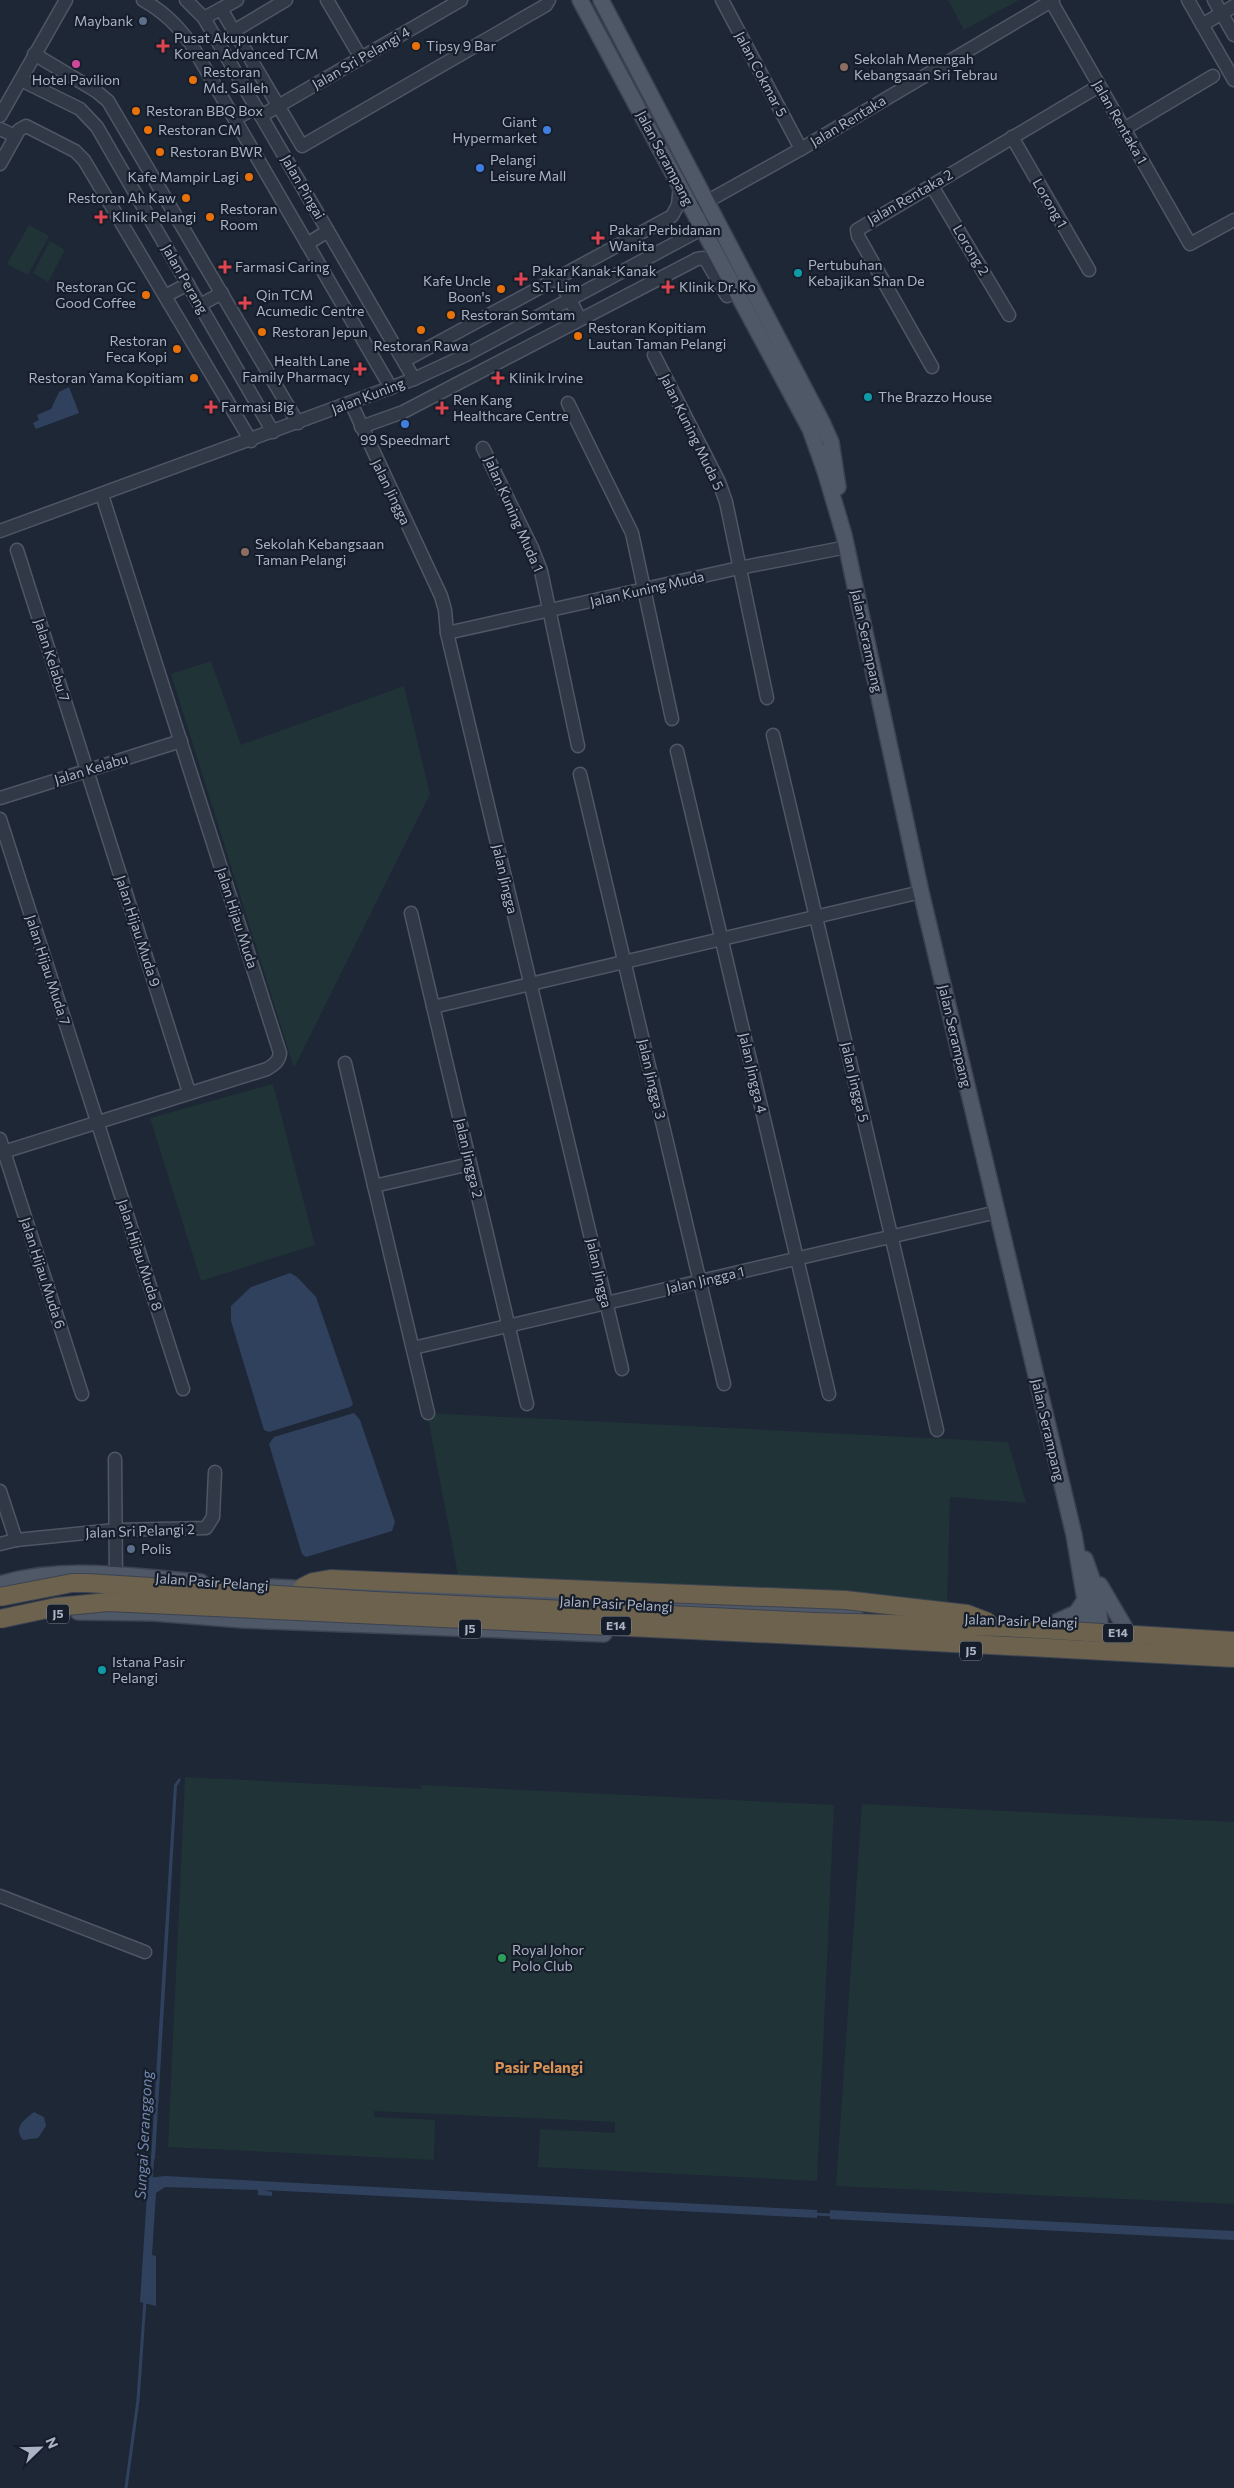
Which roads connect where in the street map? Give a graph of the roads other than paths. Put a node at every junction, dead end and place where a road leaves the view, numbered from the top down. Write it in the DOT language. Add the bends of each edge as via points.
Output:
graph roads {
  1 [pos="66,0"];
  2 [pos="144,0"];
  3 [pos="186,0"];
  4 [pos="236,0"];
  5 [pos="286,0"];
  6 [pos="327,0"];
  7 [pos="461,0"];
  8 [pos="549,0"];
  9 [pos="580,0"];
  10 [pos="601,0"];
  11 [pos="722,0"];
  12 [pos="1188,0"];
  13 [pos="1214,0"];
  14 [pos="1052,1"];
  15 [pos="1234,6"];
  16 [pos="221,9"];
  17 [pos="1221,14"];
  18 [pos="204,18"];
  19 [pos="1202,25"];
  20 [pos="234,31"];
  21 [pos="1234,35"];
  22 [pos="34,54"];
  23 [pos="361,58"];
  24 [pos="1213,76"];
  25 [pos="21,80"];
  26 [pos="1234,80"];
  27 [pos="1099,86"];
  28 [pos="277,106"];
  29 [pos="258,111"];
  30 [pos="0,116"];
  31 [pos="235,119"];
  32 [pos="0,129"];
  33 [pos="1124,129"];
  34 [pos="15,136"];
  35 [pos="1012,137"];
  36 [pos="801,149"];
  37 [pos="0,164"];
  38 [pos="680,185"];
  39 [pos="932,186"];
  40 [pos="708,202"];
  41 [pos="693,210"];
  42 [pos="718,220"];
  43 [pos="1234,220"];
  44 [pos="702,228"];
  45 [pos="328,231"];
  46 [pos="307,244"];
  47 [pos="1089,270"];
  48 [pos="558,277"];
  49 [pos="188,284"];
  50 [pos="222,293"];
  51 [pos="165,296"];
  52 [pos="727,296"];
  53 [pos="570,299"];
  54 [pos="200,305"];
  55 [pos="1009,315"];
  56 [pos="580,319"];
  57 [pos="466,355"];
  58 [pos="654,355"];
  59 [pos="404,360"];
  60 [pos="932,367"];
  61 [pos="477,375"];
  62 [pos="414,379"];
  63 [pos="390,388"];
  64 [pos="351,403"];
  65 [pos="568,403"];
  66 [pos="298,423"];
  67 [pos="361,427"];
  68 [pos="273,432"];
  69 [pos="251,440"];
  70 [pos="483,448"];
  71 [pos="102,495"];
  72 [pos="0,531"];
  73 [pos="846,541"];
  74 [pos="17,550"];
  75 [pos="739,568"];
  76 [pos="643,590"];
  77 [pos="550,610"];
  78 [pos="448,633"];
  79 [pos="767,698"];
  80 [pos="672,719"];
  81 [pos="773,734"];
  82 [pos="181,741"];
  83 [pos="578,746"];
  84 [pos="677,751"];
  85 [pos="87,770"];
  86 [pos="580,774"];
  87 [pos="0,798"];
  88 [pos="0,819"];
  89 [pos="921,892"];
  90 [pos="411,913"];
  91 [pos="816,917"];
  92 [pos="721,939"];
  93 [pos="624,962"];
  94 [pos="530,984"];
  95 [pos="433,1006"];
  96 [pos="345,1063"];
  97 [pos="189,1092"];
  98 [pos="96,1122"];
  99 [pos="0,1139"];
  100 [pos="2,1152"];
  101 [pos="470,1164"];
  102 [pos="374,1186"];
  103 [pos="997,1212"];
  104 [pos="892,1236"];
  105 [pos="797,1259"];
  106 [pos="700,1281"];
  107 [pos="606,1303"];
  108 [pos="509,1326"];
  109 [pos="413,1348"];
  110 [pos="622,1368"];
  111 [pos="724,1384"];
  112 [pos="183,1389"];
  113 [pos="82,1394"];
  114 [pos="829,1394"];
  115 [pos="527,1404"];
  116 [pos="428,1413"];
  117 [pos="937,1430"];
  118 [pos="115,1459"];
  119 [pos="216,1472"];
  120 [pos="0,1491"];
  121 [pos="115,1530"];
  122 [pos="1074,1535"];
  123 [pos="16,1540"];
  124 [pos="0,1544"];
  125 [pos="1089,1570"];
  126 [pos="116,1575"];
  127 [pos="0,1584"];
  128 [pos="303,1587"];
  129 [pos="0,1597"];
  130 [pos="1085,1600"];
  131 [pos="116,1612"];
  132 [pos="0,1620"];
  133 [pos="1056,1622"];
  134 [pos="1086,1624"];
  135 [pos="1102,1624"];
  136 [pos="0,1625"];
  137 [pos="1124,1626"];
  138 [pos="1002,1627"];
  139 [pos="1234,1632"];
  140 [pos="1234,1641"];
  141 [pos="1085,1652"];
  142 [pos="1102,1652"];
  143 [pos="1234,1658"];
  144 [pos="1234,1663"];
  145 [pos="0,1896"];
  146 [pos="144,1952"];
  1 -- 22 [label="street"];
  2 -- 31 [label="street" via="163,12 192,44"];
  3 -- 18 [label="street, Jalan Pingai"];
  4 -- 16 [label="street"];
  5 -- 20 [label="street"];
  6 -- 23 [label="street"];
  7 -- 23 [label="street, Jalan Sri Pelangi 4"];
  8 -- 28 [label="street" via="546,5 304,146 299,145"];
  9 -- 38 [label="main road, Jalan Serampang"];
  10 -- 40 [label="main road, Jalan Serampang"];
  11 -- 36 [label="street, Jalan Cokmar 5"];
  12 -- 19 [label="street"];
  13 -- 17 [label="street"];
  14 -- 27 [label="street, Jalan Rentaka 1"];
  14 -- 36 [label="street, Jalan Rentaka"];
  15 -- 17 [label="street"];
  16 -- 18 [label="street"];
  16 -- 20 [label="street"];
  17 -- 19 [label="street"];
  17 -- 21 [label="street"];
  18 -- 29 [label="street, Jalan Pingai"];
  19 -- 26 [label="street"];
  20 -- 28 [label="street"];
  22 -- 25 [label="street"];
  22 -- 50 [label="street" via="108,100"];
  23 -- 28 [label="street, Jalan Sri Pelangi 4"];
  24 -- 33 [label="street"];
  25 -- 30 [label="street"];
  25 -- 49 [label="street, Jalan Perang" via="90,117"];
  27 -- 33 [label="street, Jalan Rentaka 1"];
  27 -- 35 [label="street, Jalan Rentaka 2"];
  28 -- 29 [label="street, Jalan Sri Pelangi 4"];
  29 -- 31 [label="street, Jalan Sri Pelangi 4"];
  29 -- 45 [label="street, Jalan Pingai"];
  31 -- 46 [label="street"];
  32 -- 34 [label="street"];
  33 -- 43 [label="street, Jalan Rentaka 1" via="1190,244"];
  34 -- 37 [label="street"];
  34 -- 51 [label="street, Jalan Perang" via="21,128 29,127 84,160"];
  35 -- 39 [label="street, Jalan Rentaka 2"];
  35 -- 47 [label="street, Lorong 1"];
  36 -- 40 [label="street, Jalan Rentaka"];
  38 -- 41 [label="main road, Jalan Serampang"];
  38 -- 48 [label="street" via="678,205 672,216"];
  39 -- 55 [label="street, Lorong 2"];
  39 -- 60 [label="street, Jalan Rentaka 2" via="857,230"];
  40 -- 41 [label="street, Jalan Rentaka"];
  40 -- 42 [label="main road, Jalan Serampang"];
  41 -- 44 [label="main road, Jalan Serampang"];
  42 -- 44 [label="street, Jalan Kuning"];
  42 -- 73 [label="main road, Jalan Serampang" via="831,442"];
  44 -- 53 [label="street, Jalan Kuning"];
  44 -- 73 [label="main road, Jalan Serampang" via="810,429"];
  45 -- 46 [label="street"];
  45 -- 59 [label="street, Jalan Pingai"];
  46 -- 63 [label="street"];
  48 -- 53 [label="street"];
  48 -- 59 [label="street"];
  49 -- 51 [label="street"];
  49 -- 54 [label="street, Jalan Perang"];
  50 -- 54 [label="street"];
  50 -- 66 [label="street"];
  51 -- 69 [label="street, Jalan Perang"];
  52 -- 56 [label="street" via="703,258"];
  53 -- 56 [label="street"];
  53 -- 57 [label="street, Jalan Kuning"];
  54 -- 68 [label="street, Jalan Perang"];
  56 -- 61 [label="street"];
  57 -- 61 [label="street"];
  57 -- 62 [label="street, Jalan Kuning"];
  58 -- 75 [label="street, Jalan Kuning Muda 5" via="719,482"];
  59 -- 62 [label="street, Jalan Pingai"];
  61 -- 67 [label="street" via="403,412"];
  62 -- 63 [label="street, Jalan Kuning"];
  63 -- 64 [label="street, Jalan Kuning"];
  64 -- 66 [label="street, Jalan Kuning"];
  64 -- 67 [label="street, Jalan Jingga"];
  65 -- 76 [label="street" via="627,520"];
  66 -- 68 [label="street, Jalan Kuning"];
  67 -- 78 [label="street, Jalan Jingga" via="441,596"];
  68 -- 69 [label="street, Jalan Kuning"];
  69 -- 71 [label="street, Jalan Kuning"];
  70 -- 77 [label="street, Jalan Kuning Muda 1" via="532,548"];
  71 -- 72 [label="street, Jalan Kuning"];
  71 -- 82 [label="street, Jalan Hijau Muda"];
  73 -- 75 [label="street, Jalan Kuning Muda"];
  73 -- 89 [label="main road, Jalan Serampang"];
  74 -- 85 [label="street, Jalan Kelabu 7"];
  75 -- 76 [label="street, Jalan Kuning Muda"];
  75 -- 79 [label="street, Jalan Kuning Muda 5"];
  76 -- 77 [label="street, Jalan Kuning Muda"];
  76 -- 80 [label="street"];
  77 -- 78 [label="street, Jalan Kuning Muda"];
  77 -- 83 [label="street, Jalan Kuning Muda 1"];
  78 -- 94 [label="street, Jalan Jingga"];
  81 -- 91 [label="street, Jalan Jingga 5"];
  82 -- 85 [label="street, Jalan Kelabu"];
  82 -- 97 [label="street, Jalan Hijau Muda" via="280,1053 277,1062 267,1069"];
  84 -- 92 [label="street, Jalan Jingga 4"];
  85 -- 87 [label="street, Jalan Kelabu"];
  85 -- 97 [label="street, Jalan Hijau Muda 9"];
  86 -- 93 [label="street, Jalan Jingga 3"];
  88 -- 98 [label="street, Jalan Hijau Muda 7"];
  89 -- 91 [label="street"];
  89 -- 103 [label="main road, Jalan Serampang"];
  90 -- 95 [label="street, Jalan Jingga 2"];
  91 -- 92 [label="street"];
  91 -- 104 [label="street, Jalan Jingga 5"];
  92 -- 93 [label="street"];
  92 -- 105 [label="street, Jalan Jingga 4"];
  93 -- 94 [label="street"];
  93 -- 106 [label="street, Jalan Jingga 3"];
  94 -- 95 [label="street"];
  94 -- 107 [label="street, Jalan Jingga"];
  95 -- 101 [label="street, Jalan Jingga 2"];
  96 -- 102 [label="street"];
  97 -- 98 [label="street, Jalan Hijau Muda"];
  98 -- 100 [label="street, Jalan Hijau Muda"];
  98 -- 112 [label="street, Jalan Hijau Muda 8"];
  99 -- 100 [label="street, Jalan Hijau Muda 6"];
  100 -- 113 [label="street, Jalan Hijau Muda 6"];
  101 -- 102 [label="street"];
  101 -- 108 [label="street, Jalan Jingga 2"];
  102 -- 109 [label="street"];
  103 -- 104 [label="street, Jalan Jingga 1"];
  103 -- 122 [label="main road, Jalan Serampang"];
  104 -- 105 [label="street, Jalan Jingga 1"];
  104 -- 117 [label="street, Jalan Jingga 5"];
  105 -- 106 [label="street, Jalan Jingga 1"];
  105 -- 114 [label="street, Jalan Jingga 4"];
  106 -- 107 [label="street, Jalan Jingga 1"];
  106 -- 111 [label="street, Jalan Jingga 3"];
  107 -- 108 [label="street, Jalan Jingga 1"];
  107 -- 110 [label="street, Jalan Jingga"];
  108 -- 109 [label="street, Jalan Jingga 1"];
  108 -- 115 [label="street, Jalan Jingga 2"];
  109 -- 116 [label="street"];
  118 -- 121 [label="street"];
  119 -- 121 [label="street, Jalan Sri Pelangi 2" via="213,1517 206,1528"];
  120 -- 123 [label="street"];
  121 -- 123 [label="street, Jalan Sri Pelangi 2"];
  121 -- 126 [label="street"];
  122 -- 125 [label="main road, Jalan Serampang"];
  122 -- 130 [label="main road, Jalan Serampang"];
  123 -- 124 [label="street, Jalan Sri Pelangi 2"];
  125 -- 135 [label="main road, Jalan Serampang"];
  125 -- 137 [label="main road"];
  126 -- 127 [label="main road, Jalan Pasir Pelangi" via="39,1574"];
  126 -- 128 [label="main road, Jalan Pasir Pelangi"];
  126 -- 131 [label="street"];
  128 -- 133 [label="main road, Jalan Pasir Pelangi"];
  128 -- 138 [label="highway, bridge" via="330,1580 845,1600 967,1614"];
  129 -- 138 [label="highway, E14, bridge" via="87,1583 394,1602 814,1622"];
  130 -- 133 [label="main road" via="1076,1613"];
  130 -- 134 [label="main road, Jalan Serampang"];
  131 -- 136 [label="main road, Jalan Pasir Pelangi / J5" via="46,1615"];
  131 -- 141 [label="main road, Jalan Pasir Pelangi / J5" via="977,1652"];
  132 -- 143 [label="highway, E14, bridge" via="56,1607 108,1602"];
  133 -- 134 [label="main road, Jalan Pasir Pelangi"];
  134 -- 135 [label="main road, Jalan Pasir Pelangi"];
  134 -- 141 [label="main road, Jalan Serampang"];
  135 -- 137 [label="main road, Jalan Pasir Pelangi"];
  135 -- 142 [label="main road, Jalan Serampang"];
  137 -- 139 [label="main road, Jalan Pasir Pelangi"];
  138 -- 140 [label="highway, E14, bridge"];
  141 -- 142 [label="main road, Jalan Pasir Pelangi / J5"];
  142 -- 144 [label="main road, Jalan Pasir Pelangi / J5"];
  145 -- 146 [label="street"];
}
